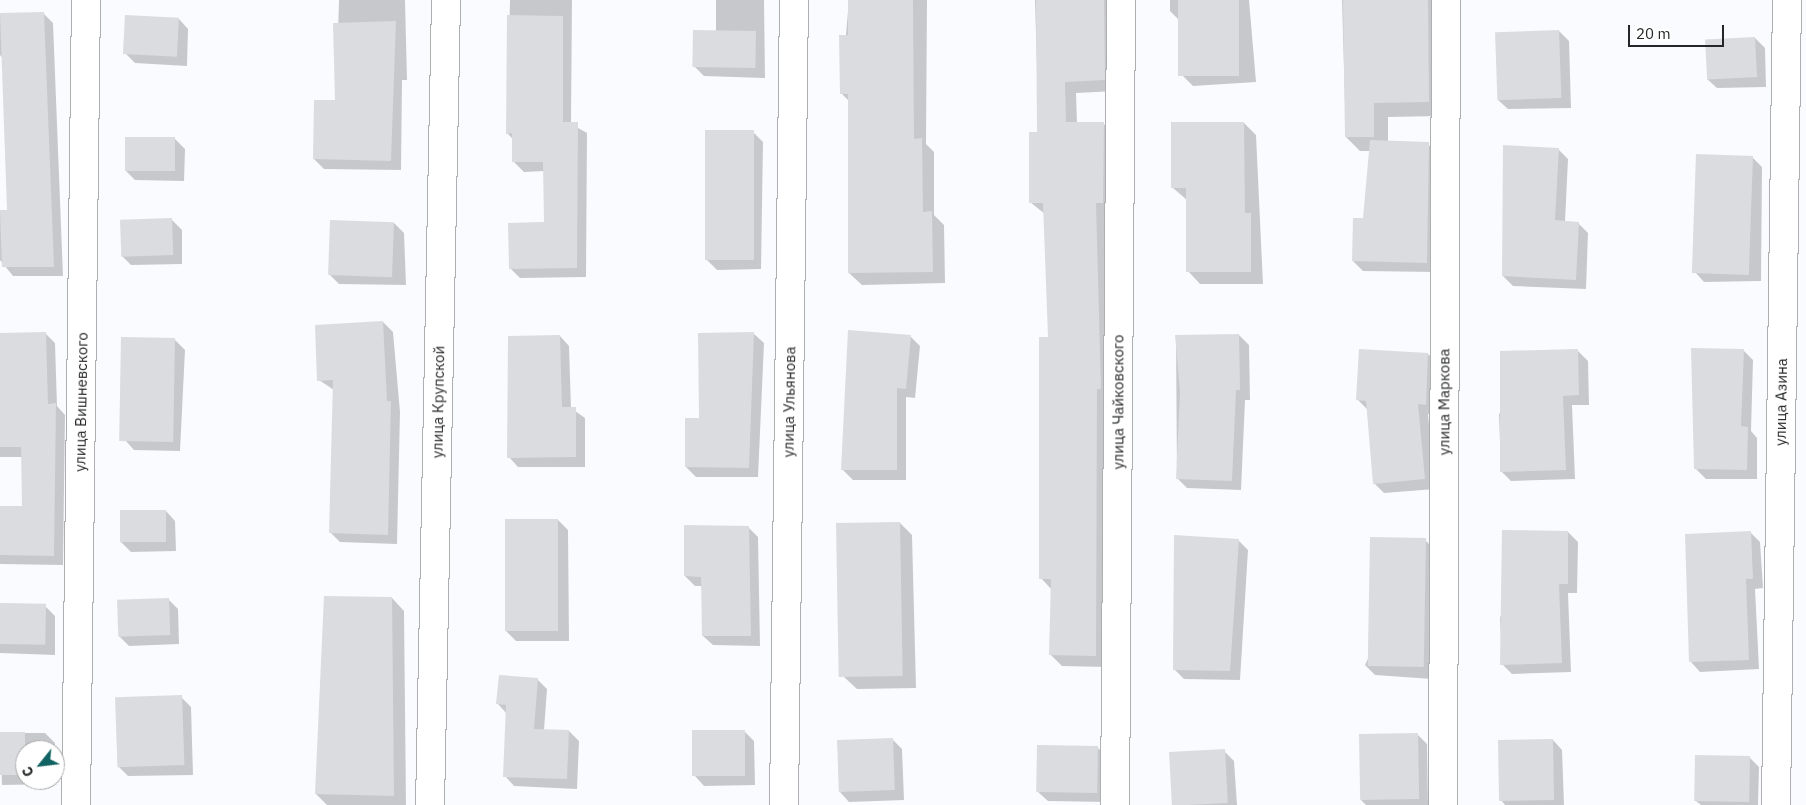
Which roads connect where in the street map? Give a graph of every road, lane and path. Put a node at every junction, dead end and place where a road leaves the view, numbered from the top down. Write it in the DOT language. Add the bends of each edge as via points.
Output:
graph roads {
  1 [pos="86,0"];
  2 [pos="446,0"];
  3 [pos="794,0"];
  4 [pos="1121,0"];
  5 [pos="1446,0"];
  6 [pos="1786,0"];
  7 [pos="76,805"];
  8 [pos="430,805"];
  9 [pos="784,805"];
  10 [pos="1115,805"];
  11 [pos="1443,805"];
  12 [pos="1776,805"];
  1 -- 7 [label="street, улица Вишневского"];
  2 -- 8 [label="street, улица Крупской"];
  3 -- 9 [label="street, улица Ульянова"];
  4 -- 10 [label="street, улица Чайковского"];
  5 -- 11 [label="street, улица Маркова"];
  6 -- 12 [label="street, улица Азина"];
}
